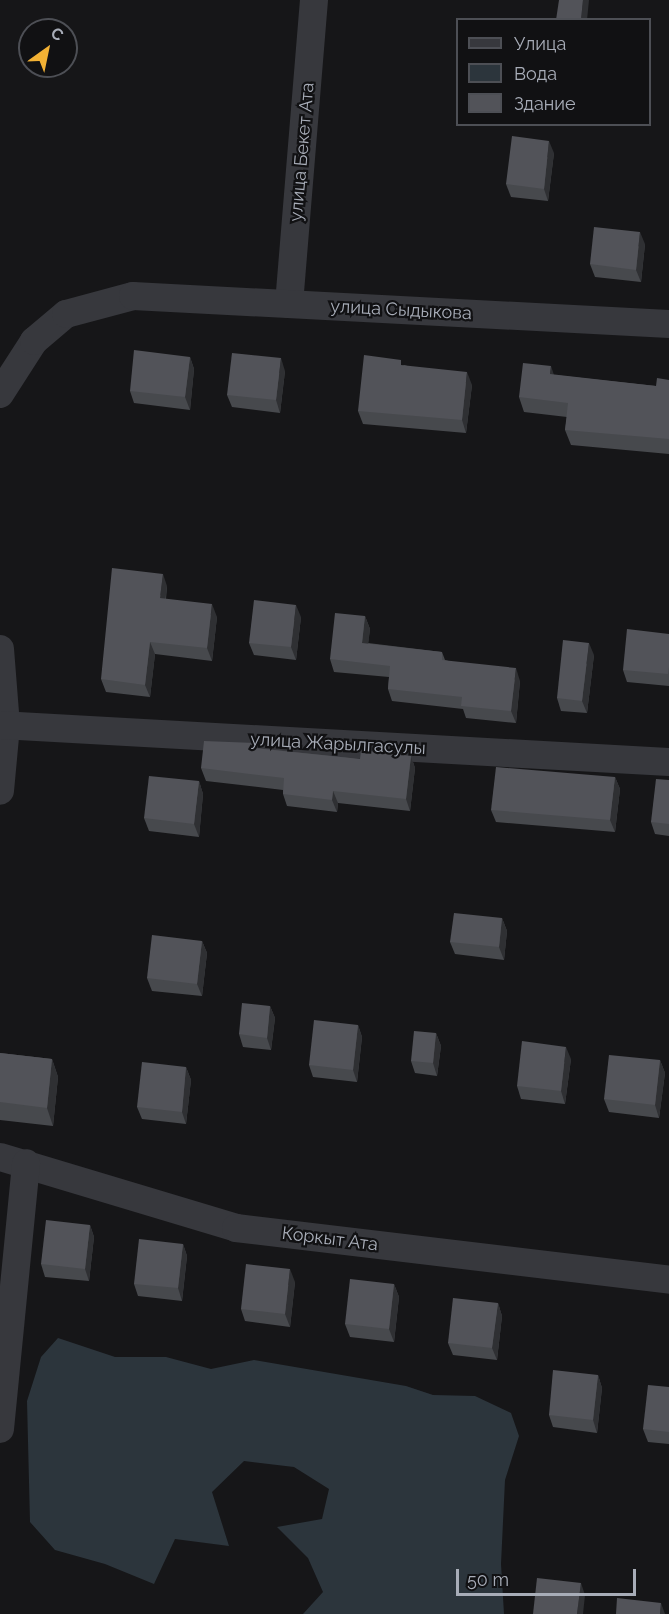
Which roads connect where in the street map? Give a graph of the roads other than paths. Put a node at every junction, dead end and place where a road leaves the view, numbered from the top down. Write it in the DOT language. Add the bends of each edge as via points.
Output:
graph roads {
  1 [pos="314,0"];
  2 [pos="289,304"];
  3 [pos="669,324"];
  4 [pos="0,394"];
  5 [pos="0,649"];
  6 [pos="3,726"];
  7 [pos="669,762"];
  8 [pos="0,791"];
  9 [pos="13,1160"];
  10 [pos="669,1280"];
  11 [pos="0,1429"];
  1 -- 2 [label="street, улица Бекет Ата"];
  2 -- 3 [label="street, улица Сыдыкова"];
  2 -- 4 [label="street, улица Сыдыкова" via="133,296 66,314 34,341"];
  5 -- 6 [label="street"];
  6 -- 7 [label="street, улица Жарылгасулы"];
  6 -- 8 [label="street"];
  9 -- 10 [label="street, Коркыт Ата" via="236,1228"];
  9 -- 11 [label="street"];
}
